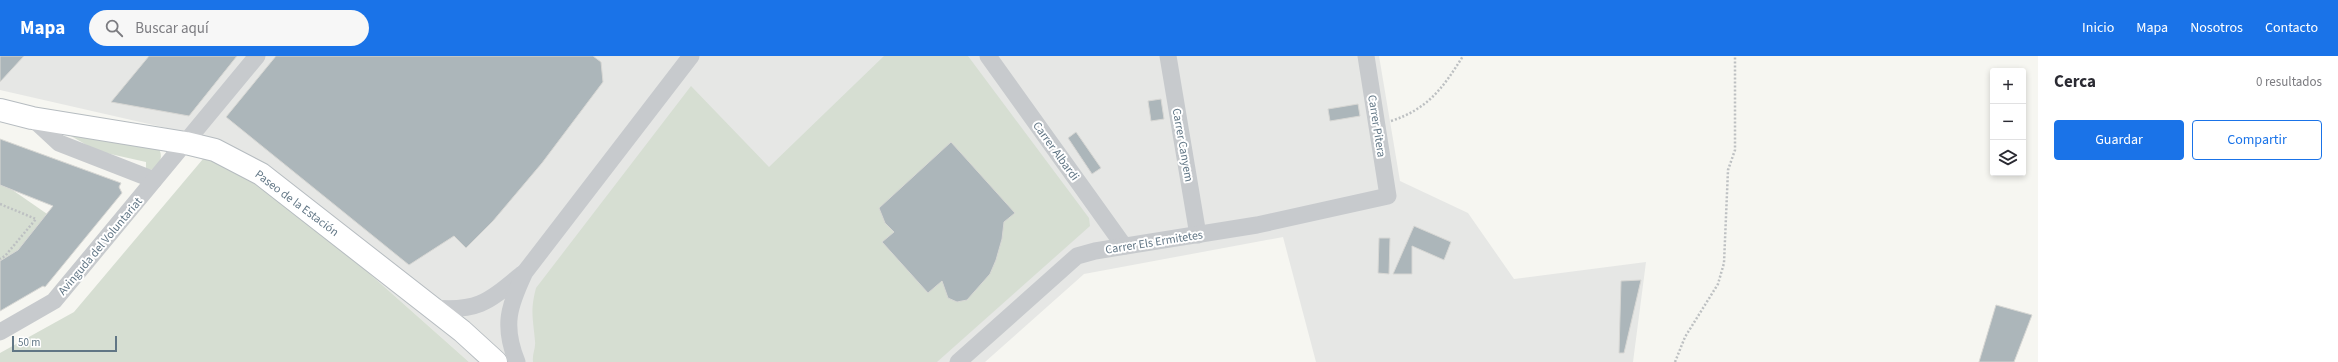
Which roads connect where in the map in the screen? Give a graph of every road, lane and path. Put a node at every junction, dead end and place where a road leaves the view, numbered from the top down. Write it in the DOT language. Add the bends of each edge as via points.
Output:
graph roads {
  1 [pos="257,56"];
  2 [pos="691,56"];
  3 [pos="988,56"];
  4 [pos="1168,56"];
  5 [pos="1366,56"];
  6 [pos="1463,56"];
  7 [pos="1735,56"];
  8 [pos="0,110"];
  9 [pos="32,118"];
  10 [pos="1377,126"];
  11 [pos="186,143"];
  12 [pos="154,180"];
  13 [pos="1388,196"];
  14 [pos="0,204"];
  15 [pos="1198,235"];
  16 [pos="1124,246"];
  17 [pos="0,259"];
  18 [pos="525,272"];
  19 [pos="433,308"];
  20 [pos="471,308"];
  21 [pos="462,331"];
  22 [pos="0,332"];
  23 [pos="495,360"];
  24 [pos="517,362"];
  25 [pos="958,362"];
  26 [pos="1675,362"];
  1 -- 11 [label="street, Avinguda del Voluntariat"];
  2 -- 18 [label="street"];
  3 -- 16 [label="street, Carrer Albardi"];
  4 -- 15 [label="street, Carrer Canyem"];
  5 -- 10 [label="street, Carrer Pitera"];
  6 -- 10 [label="path" via="1447,82 1428,103 1405,117"];
  7 -- 26 [label="path" via="1735,150 1728,170 1724,263 1718,284 1685,336"];
  8 -- 9 [label="street, Paseo de la Estación"];
  9 -- 11 [label="street, Paseo de la Estación"];
  9 -- 12 [label="street" via="59,142"];
  10 -- 13 [label="street, Carrer Pitera"];
  11 -- 12 [label="street, Avinguda del Voluntariat"];
  11 -- 19 [label="street, Paseo de la Estación" via="215,150 261,174"];
  12 -- 22 [label="street, Avinguda del Voluntariat" via="54,301"];
  13 -- 15 [label="street, Carrer Els Ermitetes" via="1257,225"];
  14 -- 17 [label="path" via="36,219"];
  15 -- 16 [label="street, Carrer Els Ermitetes"];
  16 -- 25 [label="street, Carrer Els Ermitetes" via="1077,256"];
  18 -- 20 [label="street" via="490,300"];
  18 -- 24 [label="street" via="507,317"];
  19 -- 20 [label="street"];
  19 -- 21 [label="street, Paseo de la Estación"];
  20 -- 21 [label="street" via="462,322"];
  21 -- 23 [label="street, Paseo de la Estación"];
}
